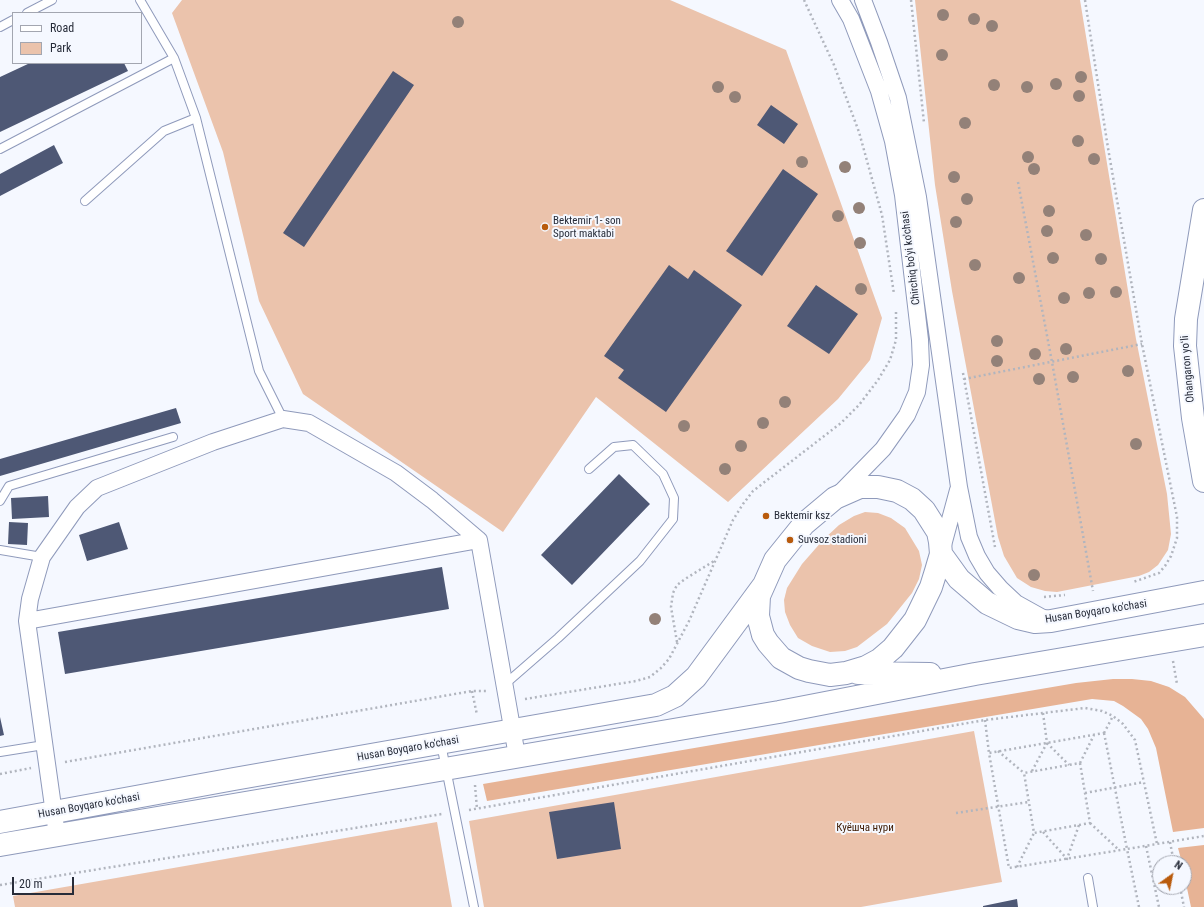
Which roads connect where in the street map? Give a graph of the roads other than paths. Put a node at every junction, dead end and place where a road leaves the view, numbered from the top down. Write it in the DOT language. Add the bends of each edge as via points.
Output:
graph roads {
  1 [pos="52,0"];
  2 [pos="140,0"];
  3 [pos="840,0"];
  4 [pos="863,0"];
  5 [pos="29,12"];
  6 [pos="12,21"];
  7 [pos="0,27"];
  8 [pos="174,58"];
  9 [pos="196,118"];
  10 [pos="0,149"];
  11 [pos="85,201"];
  12 [pos="1204,210"];
  13 [pos="283,420"];
  14 [pos="173,437"];
  15 [pos="589,470"];
  16 [pos="1204,481"];
  17 [pos="959,487"];
  18 [pos="835,498"];
  19 [pos="0,501"];
  20 [pos="479,540"];
  21 [pos="0,550"];
  22 [pos="941,554"];
  23 [pos="42,557"];
  24 [pos="762,586"];
  25 [pos="1204,592"];
  26 [pos="27,621"];
  27 [pos="1051,621"];
  28 [pos="1204,635"];
  29 [pos="852,672"];
  30 [pos="975,674"];
  31 [pos="505,692"];
  32 [pos="779,712"];
  33 [pos="512,731"];
  34 [pos="441,743"];
  35 [pos="44,744"];
  36 [pos="0,752"];
  37 [pos="517,756"];
  38 [pos="446,768"];
  39 [pos="54,812"];
  40 [pos="0,822"];
  41 [pos="57,835"];
  42 [pos="0,845"];
  43 [pos="1088,878"];
  44 [pos="474,907"];
  45 [pos="1093,907"];
  1 -- 5 [label="lane"];
  2 -- 8 [label="lane"];
  3 -- 18 [label="street, Chirchiq bo'yi ko'chasi" via="851,19 880,91 894,141 903,195 921,365 917,392 907,415 872,462"];
  4 -- 17 [label="street, Chirchiq bo'yi ko'chasi" via="898,98 918,197"];
  6 -- 7 [label="lane"];
  8 -- 9 [label="lane"];
  8 -- 10 [label="lane"];
  9 -- 11 [label="lane" via="164,131"];
  9 -- 13 [label="lane" via="259,371"];
  12 -- 16 [label="main road, Ohangaron yoʻli" via="1186,319 1185,346 1193,418"];
  13 -- 20 [label="street" via="309,423 396,472"];
  13 -- 23 [label="street" via="213,442 97,488 77,507"];
  14 -- 19 [label="lane" via="9,486"];
  15 -- 31 [label="lane" via="614,447 633,445 663,474 674,498 673,519 640,561"];
  17 -- 22 [label="street, Chirchiq bo'yi ko'chasi"];
  17 -- 27 [label="street, Chirchiq bo'yi ko'chasi" via="969,537 987,573 1016,603 1032,614"];
  18 -- 22 [label="main road, Husan Boyqaro ko'chasi" via="851,490 868,487 888,488 905,494 924,510 934,524 938,532"];
  18 -- 24 [label="main road, Husan Boyqaro ko'chasi" via="819,510 790,540 775,560"];
  20 -- 26 [label="street"];
  20 -- 31 [label="street"];
  21 -- 23 [label="lane"];
  22 -- 27 [label="main road, Husan Boyqaro ko'chasi" via="959,579 987,603 1018,618 1035,622"];
  22 -- 29 [label="main road, Husan Boyqaro ko'chasi" via="924,604 905,634 879,660"];
  23 -- 26 [label="street" via="30,599"];
  24 -- 29 [label="main road, Husan Boyqaro ko'chasi" via="757,606 758,616 763,635 774,651 790,663 809,671 830,675"];
  24 -- 33 [label="main road, Husan Boyqaro ko'chasi" via="713,656 696,677 675,696 656,705"];
  25 -- 27 [label="main road, Husan Boyqaro ko'chasi"];
  26 -- 35 [label="street"];
  28 -- 30 [label="main road, Husan Boyqaro ko'chasi"];
  29 -- 30 [label="main road, Husan Boyqaro ko'chasi"];
  29 -- 32 [label="main road, Husan Boyqaro ko'chasi"];
  30 -- 32 [label="main road, Husan Boyqaro ko'chasi"];
  31 -- 33 [label="street"];
  32 -- 37 [label="main road, Husan Boyqaro ko'chasi"];
  33 -- 34 [label="main road, Husan Boyqaro ko'chasi"];
  33 -- 37 [label="street"];
  34 -- 38 [label="lane"];
  34 -- 39 [label="main road, Husan Boyqaro ko'chasi"];
  35 -- 36 [label="lane"];
  35 -- 39 [label="street"];
  37 -- 38 [label="main road, Husan Boyqaro ko'chasi"];
  38 -- 41 [label="main road, Husan Boyqaro ko'chasi"];
  38 -- 44 [label="lane"];
  39 -- 40 [label="main road, Husan Boyqaro ko'chasi"];
  39 -- 41 [label="street"];
  41 -- 42 [label="main road, Husan Boyqaro ko'chasi"];
  43 -- 45 [label="lane"];
}
